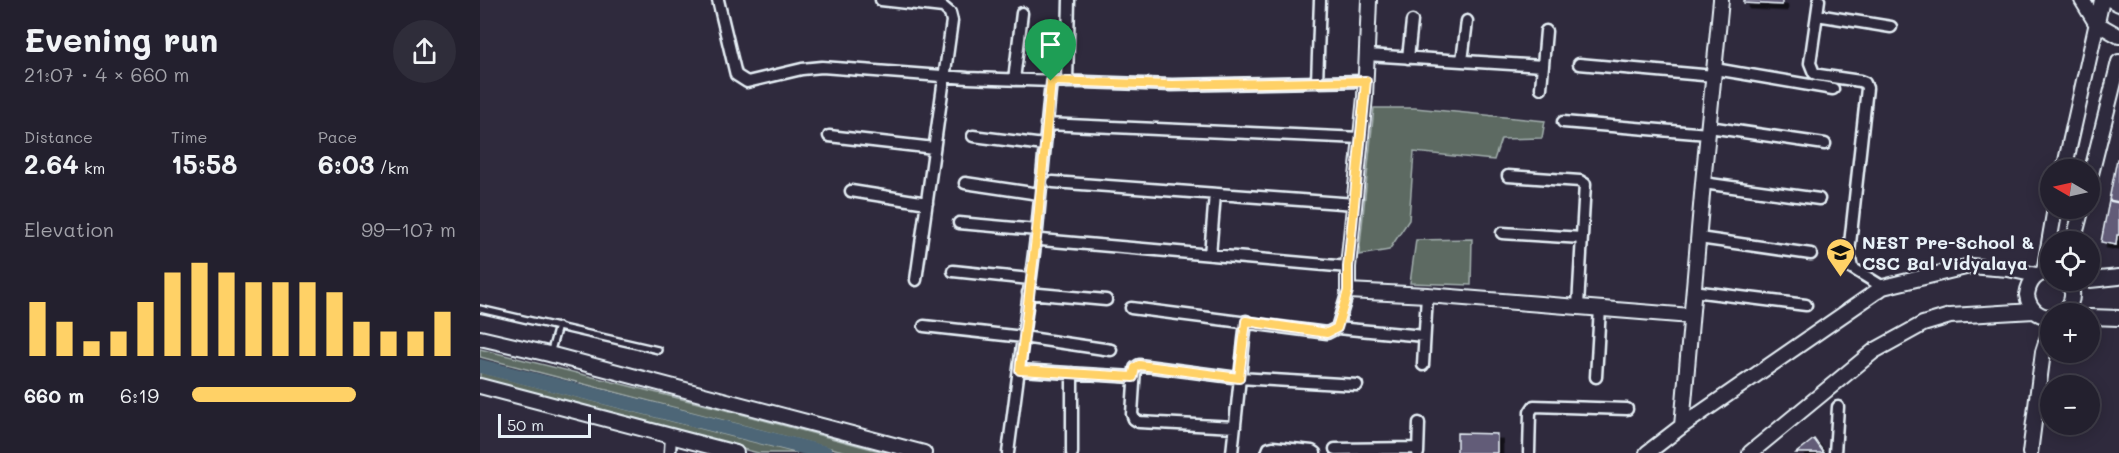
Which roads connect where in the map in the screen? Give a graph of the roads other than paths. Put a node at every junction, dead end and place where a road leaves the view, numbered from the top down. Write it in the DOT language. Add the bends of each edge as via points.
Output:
graph roads {
  1 [pos="718,0"];
  2 [pos="880,0"];
  3 [pos="1069,0"];
  4 [pos="1320,0"];
  5 [pos="1369,0"];
  6 [pos="1721,0"];
  7 [pos="1819,0"];
  8 [pos="2082,0"];
  9 [pos="2102,0"];
  10 [pos="2111,0"];
  11 [pos="2119,4"];
  12 [pos="1022,13"];
  13 [pos="1817,15"];
  14 [pos="1412,21"];
  15 [pos="1467,21"];
  16 [pos="2096,23"];
  17 [pos="1891,27"];
  18 [pos="1546,31"];
  19 [pos="2119,36"];
  20 [pos="1366,55"];
  21 [pos="1408,58"];
  22 [pos="1462,61"];
  23 [pos="2119,62"];
  24 [pos="1579,64"];
  25 [pos="1543,66"];
  26 [pos="1714,73"];
  27 [pos="945,77"];
  28 [pos="1014,80"];
  29 [pos="1051,81"];
  30 [pos="1366,81"];
  31 [pos="1067,82"];
  32 [pos="1317,82"];
  33 [pos="1541,88"];
  34 [pos="1833,89"];
  35 [pos="1563,122"];
  36 [pos="1046,124"];
  37 [pos="1708,131"];
  38 [pos="829,136"];
  39 [pos="973,136"];
  40 [pos="1361,138"];
  41 [pos="1825,144"];
  42 [pos="1044,145"];
  43 [pos="934,148"];
  44 [pos="2066,159"];
  45 [pos="2095,159"];
  46 [pos="1508,176"];
  47 [pos="1053,182"];
  48 [pos="965,183"];
  49 [pos="1703,183"];
  50 [pos="851,191"];
  51 [pos="1039,194"];
  52 [pos="1215,194"];
  53 [pos="1818,199"];
  54 [pos="927,202"];
  55 [pos="1355,204"];
  56 [pos="959,223"];
  57 [pos="1502,233"];
  58 [pos="1039,235"];
  59 [pos="1582,238"];
  60 [pos="1699,238"];
  61 [pos="1811,254"];
  62 [pos="1209,255"];
  63 [pos="1348,267"];
  64 [pos="953,271"];
  65 [pos="2040,273"];
  66 [pos="2040,275"];
  67 [pos="2119,277"];
  68 [pos="1030,279"];
  69 [pos="2100,279"];
  70 [pos="916,280"];
  71 [pos="1883,287"];
  72 [pos="1348,291"];
  73 [pos="1693,291"];
  74 [pos="1028,293"];
  75 [pos="1427,295"];
  76 [pos="1106,300"];
  77 [pos="1806,305"];
  78 [pos="1578,306"];
  79 [pos="1131,308"];
  80 [pos="1600,308"];
  81 [pos="480,309"];
  82 [pos="2040,313"];
  83 [pos="2040,314"];
  84 [pos="1691,316"];
  85 [pos="2100,317"];
  86 [pos="2119,318"];
  87 [pos="1246,321"];
  88 [pos="558,326"];
  89 [pos="924,326"];
  90 [pos="1337,328"];
  91 [pos="1424,336"];
  92 [pos="1023,337"];
  93 [pos="480,338"];
  94 [pos="657,350"];
  95 [pos="1111,350"];
  96 [pos="549,354"];
  97 [pos="2041,363"];
  98 [pos="1423,365"];
  99 [pos="1020,370"];
  100 [pos="1072,373"];
  101 [pos="1596,376"];
  102 [pos="1133,377"];
  103 [pos="1239,378"];
  104 [pos="1357,385"];
  105 [pos="480,386"];
  106 [pos="1838,407"];
  107 [pos="1627,409"];
  108 [pos="1419,423"];
  109 [pos="1682,426"];
  110 [pos="1235,427"];
  111 [pos="671,435"];
  112 [pos="1335,449"];
  113 [pos="1418,451"];
  114 [pos="670,453"];
  115 [pos="736,453"];
  116 [pos="924,453"];
  117 [pos="1008,453"];
  118 [pos="1072,453"];
  119 [pos="1232,453"];
  120 [pos="1267,453"];
  121 [pos="1316,453"];
  122 [pos="1529,453"];
  123 [pos="1647,453"];
  124 [pos="1750,453"];
  125 [pos="1835,453"];
  126 [pos="2030,453"];
  1 -- 27 [label="street" via="736,75 747,82 822,67"];
  2 -- 27 [label="street" via="943,7 950,13"];
  3 -- 31 [label="street"];
  4 -- 32 [label="street"];
  5 -- 20 [label="street"];
  6 -- 26 [label="street"];
  7 -- 13 [label="street"];
  8 -- 16 [label="street"];
  9 -- 16 [label="street"];
  10 -- 11 [label="street"];
  12 -- 28 [label="street"];
  13 -- 17 [label="street"];
  13 -- 71 [label="street" via="1810,63 1814,73 1860,81 1867,88 1850,261 1857,273"];
  14 -- 21 [label="street"];
  15 -- 22 [label="street"];
  16 -- 19 [label="street"];
  16 -- 44 [label="street"];
  18 -- 25 [label="street"];
  20 -- 21 [label="street"];
  20 -- 30 [label="street"];
  21 -- 22 [label="street"];
  22 -- 25 [label="street"];
  23 -- 45 [label="street"];
  24 -- 26 [label="street"];
  25 -- 33 [label="street"];
  26 -- 34 [label="street"];
  26 -- 37 [label="street"];
  27 -- 28 [label="street"];
  27 -- 43 [label="street"];
  28 -- 29 [label="street"];
  29 -- 31 [label="street"];
  29 -- 36 [label="street"];
  30 -- 32 [label="street"];
  30 -- 40 [label="street"];
  31 -- 32 [label="street"];
  35 -- 37 [label="street"];
  36 -- 40 [label="street"];
  36 -- 42 [label="street"];
  37 -- 41 [label="street"];
  37 -- 49 [label="street"];
  38 -- 43 [label="street"];
  39 -- 42 [label="street"];
  40 -- 55 [label="street"];
  42 -- 51 [label="street"];
  43 -- 54 [label="street"];
  46 -- 59 [label="street" via="1585,184"];
  47 -- 52 [label="street"];
  48 -- 51 [label="street"];
  49 -- 53 [label="street"];
  49 -- 60 [label="street"];
  50 -- 54 [label="street"];
  51 -- 58 [label="street"];
  52 -- 55 [label="street"];
  52 -- 62 [label="street"];
  54 -- 70 [label="street"];
  55 -- 63 [label="street"];
  56 -- 58 [label="street"];
  57 -- 59 [label="street"];
  58 -- 62 [label="street"];
  58 -- 68 [label="street"];
  59 -- 78 [label="street"];
  60 -- 61 [label="street"];
  60 -- 73 [label="street"];
  62 -- 63 [label="street"];
  63 -- 72 [label="street"];
  64 -- 68 [label="street"];
  65 -- 71 [label="street" via="1970,266"];
  66 -- 82 [label="street" via="2031,280 2027,295"];
  67 -- 69 [label="street"];
  68 -- 74 [label="street"];
  71 -- 109 [label="street"];
  72 -- 75 [label="street"];
  72 -- 90 [label="street"];
  73 -- 77 [label="street"];
  73 -- 84 [label="street"];
  74 -- 76 [label="street"];
  74 -- 92 [label="street"];
  75 -- 78 [label="street"];
  75 -- 91 [label="street"];
  78 -- 80 [label="street"];
  79 -- 87 [label="street"];
  80 -- 84 [label="street"];
  80 -- 101 [label="street"];
  81 -- 88 [label="lane"];
  83 -- 124 [label="street" via="1950,316 1923,324 1874,351"];
  84 -- 109 [label="street"];
  85 -- 86 [label="street"];
  87 -- 90 [label="street" via="1327,333"];
  87 -- 103 [label="street"];
  88 -- 94 [label="lane"];
  88 -- 96 [label="lane"];
  89 -- 92 [label="street"];
  90 -- 91 [label="street"];
  91 -- 98 [label="street"];
  92 -- 95 [label="street"];
  92 -- 99 [label="street"];
  93 -- 96 [label="street"];
  96 -- 116 [label="street"];
  97 -- 126 [label="street"];
  99 -- 100 [label="street"];
  99 -- 117 [label="street"];
  100 -- 102 [label="street"];
  100 -- 118 [label="street"];
  102 -- 103 [label="street" via="1139,365"];
  102 -- 110 [label="street" via="1131,414 1139,422"];
  103 -- 104 [label="street"];
  103 -- 110 [label="street"];
  105 -- 111 [label="street"];
  106 -- 125 [label="street"];
  107 -- 122 [label="street" via="1534,406 1530,412"];
  108 -- 113 [label="street"];
  109 -- 123 [label="street"];
  110 -- 119 [label="street"];
  111 -- 114 [label="street"];
  111 -- 115 [label="street"];
  112 -- 113 [label="street"];
  120 -- 121 [label="street" via="1273,447"];
}
